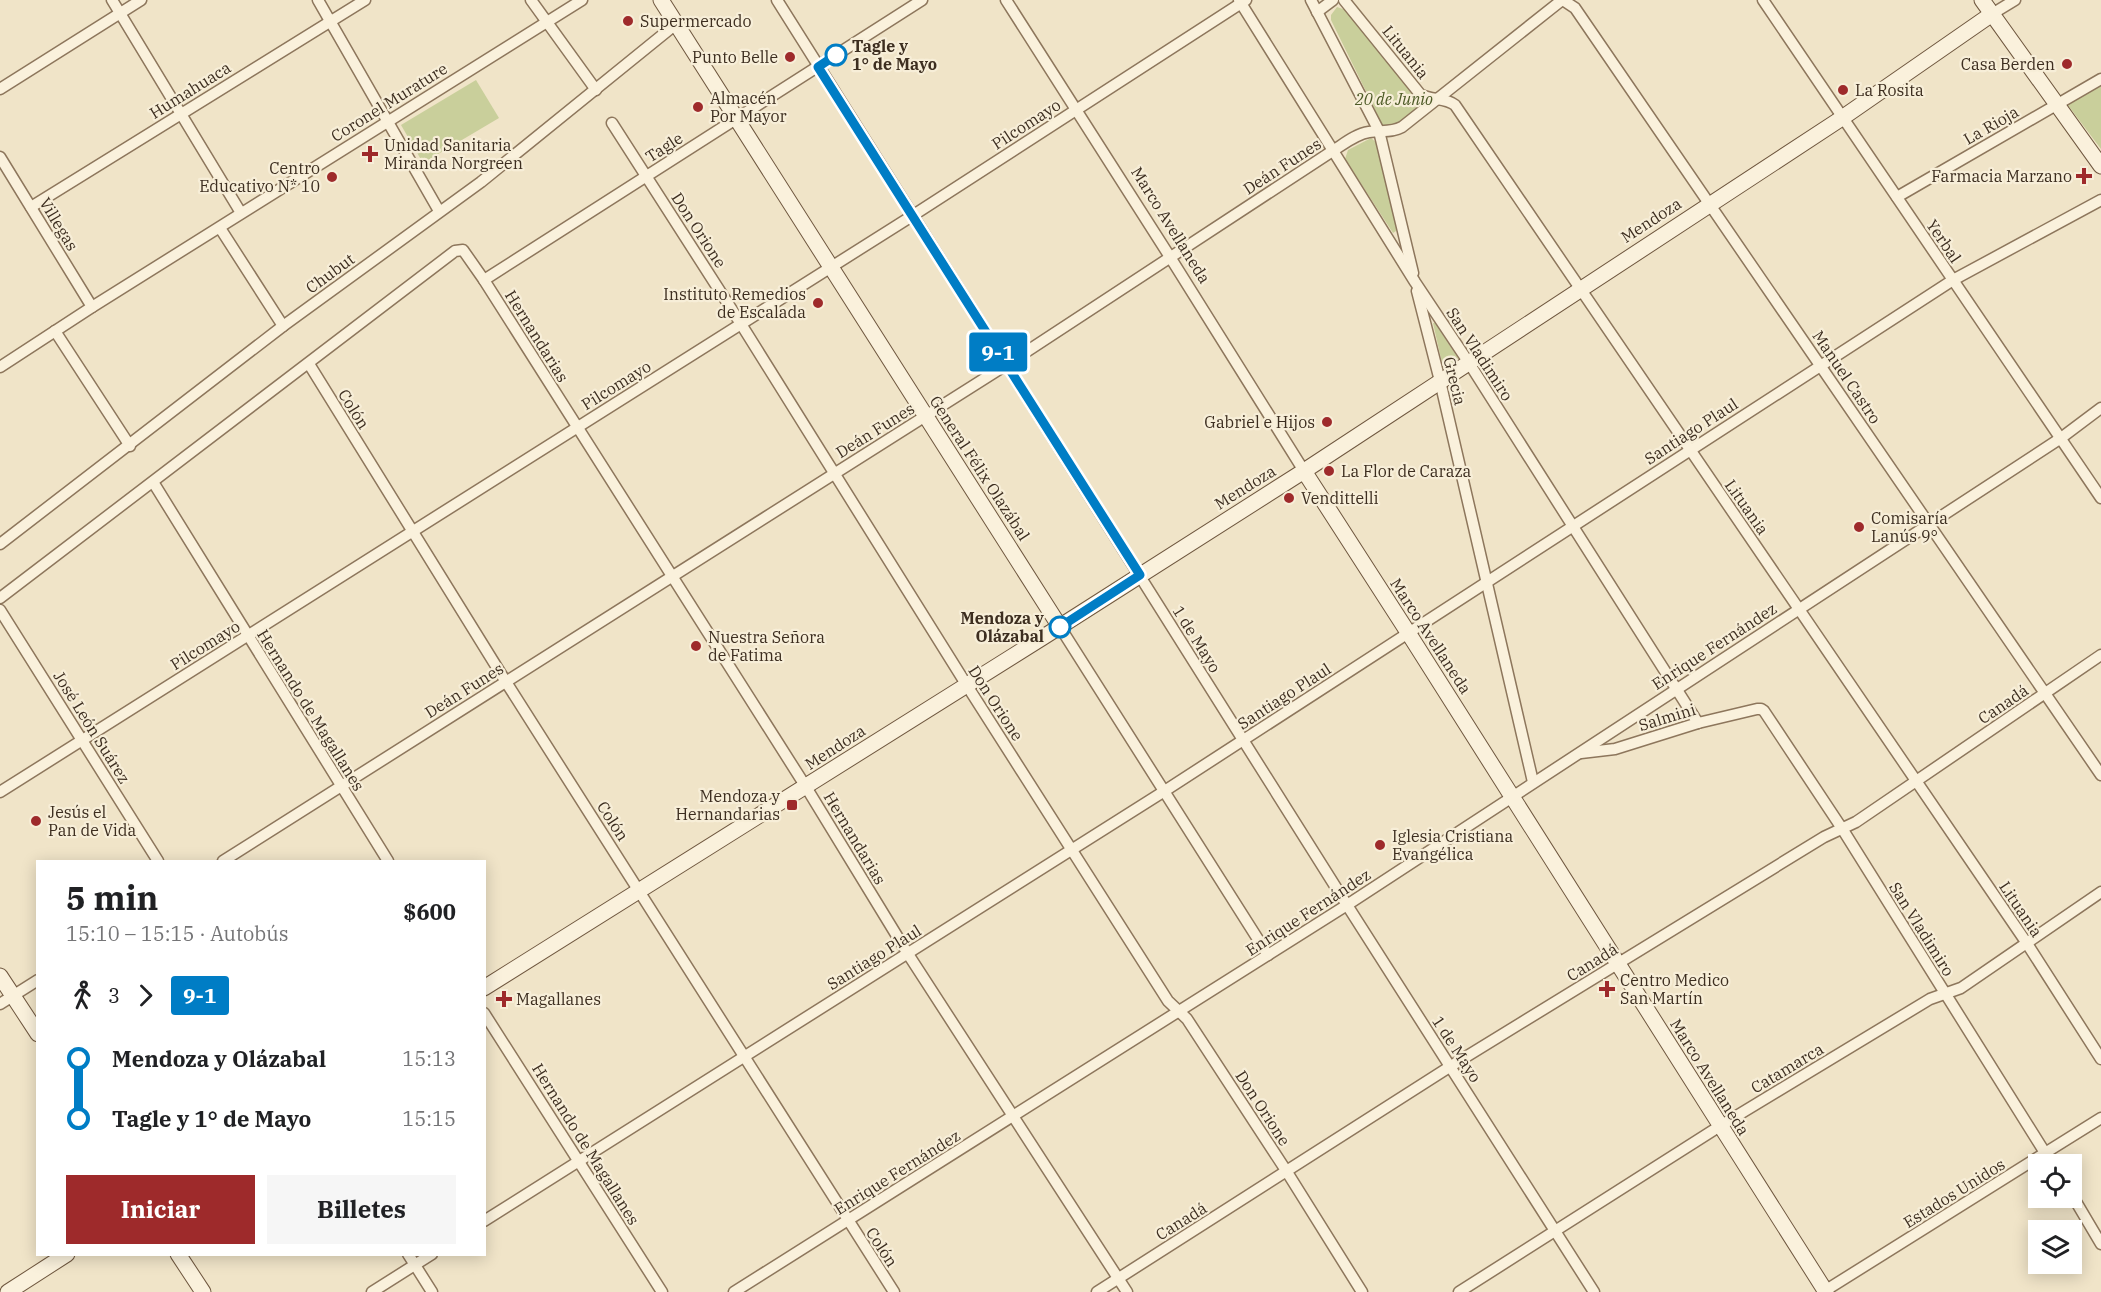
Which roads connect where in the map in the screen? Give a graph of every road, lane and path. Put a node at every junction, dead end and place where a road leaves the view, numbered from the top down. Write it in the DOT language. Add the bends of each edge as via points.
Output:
graph roads {
  1 [pos="112,0"];
  2 [pos="141,0"];
  3 [pos="318,0"];
  4 [pos="365,0"];
  5 [pos="531,0"];
  6 [pos="582,0"];
  7 [pos="661,0"];
  8 [pos="777,0"];
  9 [pos="922,0"];
  10 [pos="1006,0"];
  11 [pos="1311,0"];
  12 [pos="1334,0"];
  13 [pos="1344,0"];
  14 [pos="1563,0"];
  15 [pos="1763,0"];
  16 [pos="1982,0"];
  17 [pos="2015,0"];
  18 [pos="1242,1"];
  19 [pos="1317,12"];
  20 [pos="120,13"];
  21 [pos="1992,14"];
  22 [pos="330,22"];
  23 [pos="547,22"];
  24 [pos="676,24"];
  25 [pos="818,67"];
  26 [pos="2101,79"];
  27 [pos="0,89"];
  28 [pos="596,90"];
  29 [pos="1437,99"];
  30 [pos="2056,104"];
  31 [pos="1077,110"];
  32 [pos="181,113"];
  33 [pos="737,118"];
  34 [pos="1842,118"];
  35 [pos="387,121"];
  36 [pos="612,123"];
  37 [pos="1379,131"];
  38 [pos="1334,150"];
  39 [pos="0,157"];
  40 [pos="2101,166"];
  41 [pos="647,176"];
  42 [pos="1897,197"];
  43 [pos="2101,200"];
  44 [pos="1711,203"];
  45 [pos="31,207"];
  46 [pos="439,211"];
  47 [pos="241,213"];
  48 [pos="912,216"];
  49 [pos="220,228"];
  50 [pos="1170,257"];
  51 [pos="831,267"];
  52 [pos="484,280"];
  53 [pos="1953,280"];
  54 [pos="1415,282"];
  55 [pos="1579,289"];
  56 [pos="92,307"];
  57 [pos="741,324"];
  58 [pos="283,326"];
  59 [pos="55,331"];
  60 [pos="1469,363"];
  61 [pos="309,364"];
  62 [pos="1006,365"];
  63 [pos="1820,365"];
  64 [pos="0,367"];
  65 [pos="1440,381"];
  66 [pos="2101,408"];
  67 [pos="925,416"];
  68 [pos="577,428"];
  69 [pos="2061,438"];
  70 [pos="130,446"];
  71 [pos="1690,450"];
  72 [pos="1304,471"];
  73 [pos="834,473"];
  74 [pos="153,482"];
  75 [pos="2101,498"];
  76 [pos="1929,524"];
  77 [pos="1572,527"];
  78 [pos="413,532"];
  79 [pos="0,544"];
  80 [pos="1140,575"];
  81 [pos="672,577"];
  82 [pos="1487,581"];
  83 [pos="0,597"];
  84 [pos="1799,608"];
  85 [pos="0,610"];
  86 [pos="1060,627"];
  87 [pos="1409,634"];
  88 [pos="247,636"];
  89 [pos="2101,655"];
  90 [pos="506,682"];
  91 [pos="966,684"];
  92 [pos="1677,690"];
  93 [pos="2046,693"];
  94 [pos="1764,711"];
  95 [pos="1698,723"];
  96 [pos="82,740"];
  97 [pos="1243,740"];
  98 [pos="1578,753"];
  99 [pos="2101,775"];
  100 [pos="1916,781"];
  101 [pos="1533,782"];
  102 [pos="340,786"];
  103 [pos="806,787"];
  104 [pos="0,792"];
  105 [pos="1163,792"];
  106 [pos="1512,797"];
  107 [pos="1843,830"];
  108 [pos="1073,850"];
  109 [pos="157,860"];
  110 [pos="225,860"];
  111 [pos="387,860"];
  112 [pos="641,891"];
  113 [pos="2101,892"];
  114 [pos="1347,905"];
  115 [pos="2026,942"];
  116 [pos="908,954"];
  117 [pos="1268,955"];
  118 [pos="1618,964"];
  119 [pos="0,976"];
  120 [pos="36,981"];
  121 [pos="486,987"];
  122 [pos="1945,994"];
  123 [pos="6,1000"];
  124 [pos="1179,1012"];
  125 [pos="486,1015"];
  126 [pos="36,1032"];
  127 [pos="746,1057"];
  128 [pos="2101,1059"];
  129 [pos="1451,1066"];
  130 [pos="1013,1118"];
  131 [pos="2101,1118"];
  132 [pos="1720,1126"];
  133 [pos="2046,1153"];
  134 [pos="579,1162"];
  135 [pos="1287,1172"];
  136 [pos="2079,1208"];
  137 [pos="486,1220"];
  138 [pos="847,1221"];
  139 [pos="1555,1230"];
  140 [pos="2101,1244"];
  141 [pos="64,1256"];
  142 [pos="179,1256"];
  143 [pos="409,1256"];
  144 [pos="429,1256"];
  145 [pos="415,1265"];
  146 [pos="1119,1278"];
  147 [pos="8,1292"];
  148 [pos="202,1292"];
  149 [pos="372,1292"];
  150 [pos="432,1292"];
  151 [pos="662,1292"];
  152 [pos="734,1292"];
  153 [pos="894,1292"];
  154 [pos="1097,1292"];
  155 [pos="1127,1292"];
  156 [pos="1362,1292"];
  157 [pos="1459,1292"];
  158 [pos="1594,1292"];
  159 [pos="1824,1292"];
  1 -- 20 [label="street"];
  2 -- 20 [label="street"];
  3 -- 22 [label="street"];
  4 -- 22 [label="street, Humahuaca"];
  5 -- 23 [label="street"];
  6 -- 23 [label="street, Coronel Murature"];
  7 -- 24 [label="street, General Félix Olazábal"];
  8 -- 25 [label="street, 1 de Mayo"];
  9 -- 25 [label="street, Tagle"];
  10 -- 31 [label="street, Marco Avellaneda"];
  11 -- 19 [label="street, Grecia"];
  12 -- 19 [label="street"];
  13 -- 29 [label="street, Lituania" via="1420,94"];
  14 -- 29 [label="street, Deán Funes"];
  14 -- 44 [label="street, Manuel Castro" via="1575,8"];
  15 -- 34 [label="street, Yerbal"];
  16 -- 21 [label="street"];
  17 -- 21 [label="street, Mendoza"];
  18 -- 31 [label="street, Pilcomayo"];
  18 -- 38 [label="street, San Vladimiro"];
  19 -- 37 [label="street, Grecia"];
  20 -- 27 [label="street"];
  20 -- 32 [label="street"];
  21 -- 30 [label="street"];
  21 -- 34 [label="street, Mendoza"];
  22 -- 32 [label="street, Humahuaca"];
  22 -- 35 [label="street"];
  23 -- 28 [label="street"];
  23 -- 35 [label="street, Coronel Murature"];
  24 -- 28 [label="street, Chubut"];
  24 -- 33 [label="street, General Félix Olazábal"];
  25 -- 33 [label="street, Tagle"];
  25 -- 48 [label="street, 1 de Mayo"];
  26 -- 30 [label="street, La Rioja"];
  28 -- 46 [label="street, Chubut"];
  29 -- 37 [label="street, Deán Funes" via="1402,127"];
  29 -- 55 [label="street, Lituania" via="1455,105"];
  30 -- 40 [label="street"];
  30 -- 42 [label="street, La Rioja"];
  31 -- 48 [label="street, Pilcomayo"];
  31 -- 50 [label="street, Marco Avellaneda"];
  32 -- 45 [label="street, Humahuaca"];
  32 -- 47 [label="street"];
  33 -- 41 [label="street, Tagle"];
  33 -- 51 [label="street, General Félix Olazábal"];
  34 -- 42 [label="street, Yerbal"];
  34 -- 44 [label="street, Mendoza"];
  35 -- 46 [label="street"];
  35 -- 47 [label="street, Coronel Murature"];
  36 -- 41 [label="street, Don Orione"];
  37 -- 38 [label="street, Deán Funes" via="1359,135"];
  37 -- 54 [label="street, Grecia"];
  38 -- 50 [label="street, Deán Funes"];
  38 -- 54 [label="street, San Vladimiro"];
  39 -- 45 [label="street, Villegas"];
  41 -- 52 [label="street, Tagle"];
  41 -- 57 [label="street, Don Orione"];
  42 -- 53 [label="street, Yerbal"];
  43 -- 53 [label="street, Santiago Plaul"];
  44 -- 55 [label="street, Mendoza"];
  44 -- 63 [label="street, Manuel Castro"];
  45 -- 56 [label="street, Villegas"];
  46 -- 58 [label="street, Chubut"];
  47 -- 49 [label="street, Coronel Murature"];
  48 -- 51 [label="street, Pilcomayo"];
  48 -- 62 [label="street, 1 de Mayo"];
  49 -- 56 [label="street, Coronel Murature"];
  49 -- 58 [label="street"];
  50 -- 62 [label="street, Deán Funes"];
  50 -- 72 [label="street, Marco Avellaneda"];
  51 -- 57 [label="street, Pilcomayo"];
  51 -- 67 [label="street, General Félix Olazábal"];
  52 -- 61 [label="street, Hernandarias" via="466,253 459,250"];
  52 -- 68 [label="street, Hernandarias"];
  53 -- 63 [label="street, Santiago Plaul"];
  53 -- 69 [label="street, Yerbal"];
  54 -- 60 [label="street, San Vladimiro"];
  54 -- 65 [label="street, Grecia"];
  55 -- 60 [label="street, Mendoza"];
  55 -- 71 [label="street, Lituania"];
  56 -- 59 [label="street, Coronel Murature"];
  57 -- 68 [label="street, Pilcomayo"];
  57 -- 73 [label="street, Don Orione"];
  58 -- 70 [label="street, Chubut"];
  59 -- 64 [label="street, Coronel Murature"];
  59 -- 70 [label="street"];
  60 -- 65 [label="street, Mendoza"];
  60 -- 77 [label="street, San Vladimiro"];
  61 -- 74 [label="street"];
  61 -- 78 [label="street, Colón"];
  62 -- 67 [label="street, Deán Funes"];
  62 -- 80 [label="street, 1 de Mayo"];
  63 -- 71 [label="street, Santiago Plaul"];
  63 -- 76 [label="street, Manuel Castro"];
  65 -- 72 [label="street, Mendoza"];
  65 -- 82 [label="street, Grecia"];
  66 -- 69 [label="street, Enrique Fernández"];
  67 -- 73 [label="street, Deán Funes"];
  67 -- 86 [label="street, General Félix Olazábal"];
  68 -- 78 [label="street, Pilcomayo"];
  68 -- 81 [label="street, Hernandarias"];
  69 -- 75 [label="street, Yerbal"];
  69 -- 76 [label="street, Enrique Fernández"];
  70 -- 79 [label="street, Chubut"];
  71 -- 77 [label="street, Santiago Plaul"];
  71 -- 84 [label="street, Lituania"];
  72 -- 80 [label="street, Mendoza"];
  72 -- 87 [label="street, Marco Avellaneda"];
  73 -- 81 [label="street, Deán Funes"];
  73 -- 91 [label="street, Don Orione"];
  74 -- 83 [label="street"];
  74 -- 88 [label="street, Hernando de Magallanes"];
  76 -- 84 [label="street, Enrique Fernández"];
  76 -- 93 [label="street, Manuel Castro"];
  77 -- 82 [label="street, Santiago Plaul"];
  77 -- 92 [label="street, San Vladimiro"];
  78 -- 88 [label="street, Pilcomayo"];
  78 -- 90 [label="street, Colón"];
  80 -- 86 [label="street, Mendoza"];
  80 -- 97 [label="street, 1 de Mayo"];
  81 -- 90 [label="street, Deán Funes"];
  81 -- 103 [label="street, Hernandarias"];
  82 -- 87 [label="street, Santiago Plaul"];
  82 -- 101 [label="street, Grecia"];
  84 -- 92 [label="street, Enrique Fernández"];
  84 -- 100 [label="street, Lituania"];
  85 -- 96 [label="street, José León Suárez"];
  86 -- 91 [label="street, Mendoza"];
  86 -- 105 [label="street, General Félix Olazábal"];
  87 -- 97 [label="street, Santiago Plaul"];
  87 -- 106 [label="street, Marco Avellaneda"];
  88 -- 96 [label="street, Pilcomayo"];
  88 -- 102 [label="street, Hernando de Magallanes"];
  89 -- 93 [label="street, Canadá"];
  90 -- 102 [label="street, Deán Funes"];
  90 -- 112 [label="street, Colón"];
  91 -- 103 [label="street, Mendoza"];
  91 -- 108 [label="street, Don Orione"];
  92 -- 95 [label="street, San Vladimiro"];
  92 -- 98 [label="street, Enrique Fernández"];
  93 -- 99 [label="street, Manuel Castro"];
  93 -- 100 [label="street, Canadá"];
  94 -- 95 [label="street, Salmini" via="1757,709"];
  94 -- 107 [label="street, San Vladimiro"];
  95 -- 98 [label="street, Salmini" via="1615,749"];
  96 -- 104 [label="street, Pilcomayo"];
  96 -- 109 [label="street, José León Suárez"];
  97 -- 105 [label="street, Santiago Plaul"];
  97 -- 114 [label="street, 1 de Mayo"];
  98 -- 101 [label="street, Enrique Fernández"];
  100 -- 107 [label="street, Canadá"];
  100 -- 115 [label="street, Lituania"];
  101 -- 106 [label="street, Enrique Fernández"];
  102 -- 110 [label="street, Deán Funes"];
  102 -- 111 [label="street, Hernando de Magallanes"];
  103 -- 112 [label="street, Mendoza"];
  103 -- 116 [label="street, Hernandarias"];
  105 -- 108 [label="street, Santiago Plaul"];
  105 -- 117 [label="street, General Félix Olazábal"];
  106 -- 114 [label="street, Enrique Fernández"];
  106 -- 118 [label="street, Marco Avellaneda"];
  107 -- 118 [label="street, Canadá" via="1824,837"];
  107 -- 122 [label="street, San Vladimiro"];
  108 -- 116 [label="street, Santiago Plaul"];
  108 -- 124 [label="street, Don Orione" via="1168,1001"];
  112 -- 121 [label="street, Mendoza"];
  112 -- 127 [label="street, Colón"];
  113 -- 115 [label="street, Catamarca"];
  114 -- 117 [label="street, Enrique Fernández"];
  114 -- 129 [label="street, 1 de Mayo"];
  115 -- 122 [label="street, Catamarca" via="1961,988"];
  115 -- 128 [label="street, Lituania"];
  116 -- 127 [label="street, Santiago Plaul"];
  116 -- 130 [label="street, Hernandarias"];
  117 -- 124 [label="street, Enrique Fernández"];
  118 -- 129 [label="street, Canadá"];
  118 -- 132 [label="street, Marco Avellaneda"];
  119 -- 123 [label="street"];
  120 -- 123 [label="street"];
  122 -- 132 [label="street, Catamarca" via="1930,999"];
  122 -- 133 [label="street, San Vladimiro"];
  123 -- 126 [label="street"];
  124 -- 130 [label="street, Enrique Fernández"];
  124 -- 135 [label="street, Don Orione"];
  125 -- 134 [label="street, Hernando de Magallanes"];
  127 -- 134 [label="street, Santiago Plaul"];
  127 -- 138 [label="street, Colón"];
  129 -- 135 [label="street, Canadá"];
  129 -- 139 [label="street, 1 de Mayo"];
  130 -- 138 [label="street, Enrique Fernández"];
  130 -- 146 [label="street, Hernandarias"];
  131 -- 133 [label="street, Estados Unidos"];
  132 -- 139 [label="street, Catamarca"];
  132 -- 159 [label="street, Marco Avellaneda"];
  133 -- 159 [label="street, Estados Unidos"];
  134 -- 137 [label="street, Santiago Plaul"];
  134 -- 151 [label="street, Hernando de Magallanes"];
  135 -- 146 [label="street, Canadá"];
  135 -- 156 [label="street, Don Orione"];
  136 -- 140 [label="street"];
  138 -- 152 [label="street, Enrique Fernández"];
  138 -- 153 [label="street, Colón"];
  139 -- 157 [label="street, Catamarca"];
  139 -- 158 [label="street, 1 de Mayo"];
  141 -- 147 [label="street"];
  142 -- 148 [label="street"];
  143 -- 145 [label="street"];
  144 -- 145 [label="street"];
  145 -- 149 [label="street"];
  145 -- 150 [label="street"];
  146 -- 154 [label="street, Canadá"];
  146 -- 155 [label="street, Hernandarias"];
}
